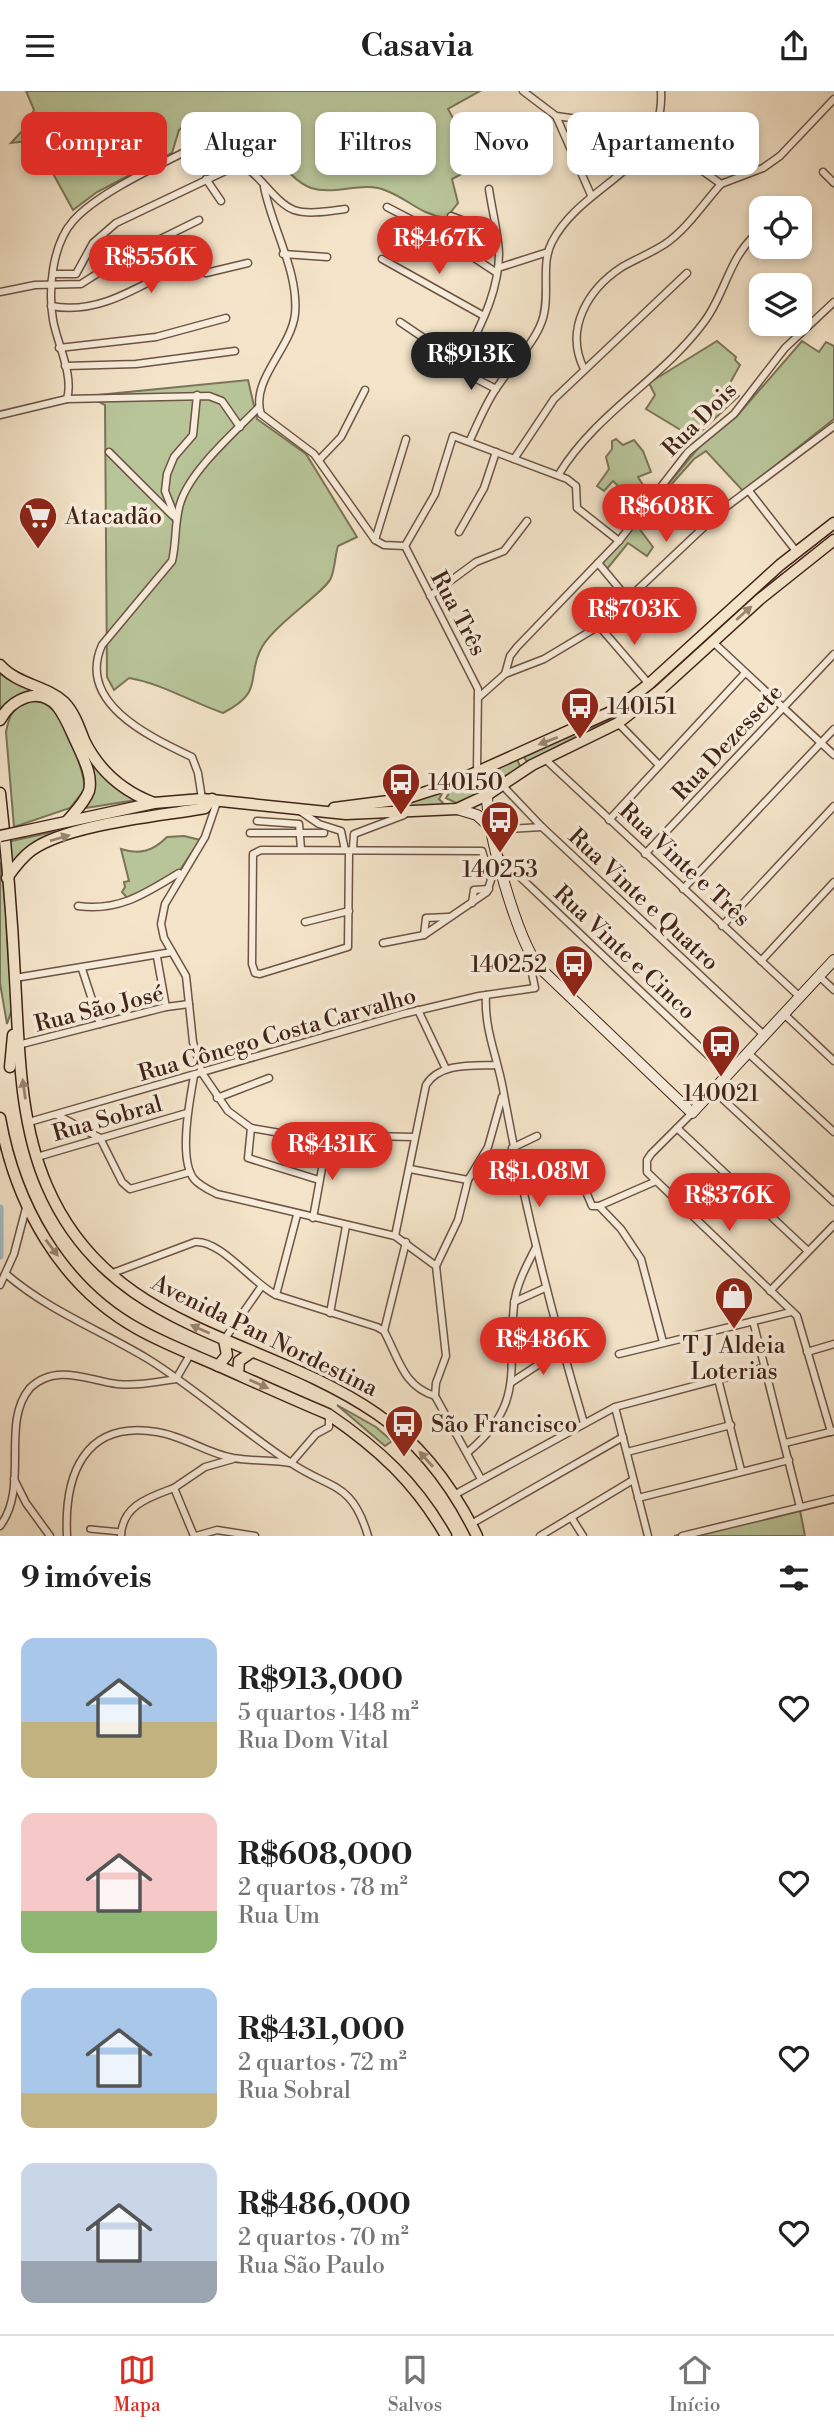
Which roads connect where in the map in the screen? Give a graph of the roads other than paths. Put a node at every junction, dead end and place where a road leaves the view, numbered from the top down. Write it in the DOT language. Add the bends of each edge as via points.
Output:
graph roads {
  1 [pos="523,91"];
  2 [pos="661,91"];
  3 [pos="834,99"];
  4 [pos="659,112"];
  5 [pos="556,116"];
  6 [pos="567,118"];
  7 [pos="181,156"];
  8 [pos="823,172"];
  9 [pos="619,175"];
  10 [pos="708,175"];
  11 [pos="206,179"];
  12 [pos="834,183"];
  13 [pos="721,184"];
  14 [pos="264,187"];
  15 [pos="489,189"];
  16 [pos="591,195"];
  17 [pos="221,201"];
  18 [pos="387,207"];
  19 [pos="345,209"];
  20 [pos="451,216"];
  21 [pos="199,220"];
  22 [pos="496,233"];
  23 [pos="749,242"];
  24 [pos="548,252"];
  25 [pos="283,254"];
  26 [pos="327,257"];
  27 [pos="383,259"];
  28 [pos="248,263"];
  29 [pos="498,271"];
  30 [pos="687,273"];
  31 [pos="53,274"];
  32 [pos="51,285"];
  33 [pos="0,292"];
  34 [pos="834,302"];
  35 [pos="51,306"];
  36 [pos="484,316"];
  37 [pos="226,317"];
  38 [pos="400,322"];
  39 [pos="59,348"];
  40 [pos="235,351"];
  41 [pos="462,364"];
  42 [pos="65,366"];
  43 [pos="584,369"];
  44 [pos="496,389"];
  45 [pos="365,390"];
  46 [pos="197,395"];
  47 [pos="67,399"];
  48 [pos="259,407"];
  49 [pos="0,415"];
  50 [pos="834,426"];
  51 [pos="240,428"];
  52 [pos="405,439"];
  53 [pos="470,440"];
  54 [pos="109,452"];
  55 [pos="496,452"];
  56 [pos="514,459"];
  57 [pos="319,460"];
  58 [pos="559,474"];
  59 [pos="749,491"];
  60 [pos="176,520"];
  61 [pos="527,521"];
  62 [pos="834,523"];
  63 [pos="459,532"];
  64 [pos="375,540"];
  65 [pos="834,540"];
  66 [pos="618,541"];
  67 [pos="405,546"];
  68 [pos="796,551"];
  69 [pos="598,563"];
  70 [pos="430,596"];
  71 [pos="628,599"];
  72 [pos="599,626"];
  73 [pos="713,642"];
  74 [pos="834,654"];
  75 [pos="0,665"];
  76 [pos="745,673"];
  77 [pos="505,674"];
  78 [pos="649,684"];
  79 [pos="478,698"];
  80 [pos="783,708"];
  81 [pos="0,720"];
  82 [pos="618,723"];
  83 [pos="834,729"];
  84 [pos="821,743"];
  85 [pos="513,754"];
  86 [pos="834,755"];
  87 [pos="545,759"];
  88 [pos="659,765"];
  89 [pos="477,771"];
  90 [pos="521,772"];
  91 [pos="448,785"];
  92 [pos="503,786"];
  93 [pos="0,795"];
  94 [pos="487,795"];
  95 [pos="211,799"];
  96 [pos="154,803"];
  97 [pos="834,806"];
  98 [pos="295,807"];
  99 [pos="457,809"];
  100 [pos="323,810"];
  101 [pos="408,812"];
  102 [pos="609,820"];
  103 [pos="67,821"];
  104 [pos="257,821"];
  105 [pos="542,827"];
  106 [pos="493,830"];
  107 [pos="250,833"];
  108 [pos="300,833"];
  109 [pos="324,833"];
  110 [pos="0,836"];
  111 [pos="301,849"];
  112 [pos="348,850"];
  113 [pos="645,854"];
  114 [pos="499,857"];
  115 [pos="3,862"];
  116 [pos="182,871"];
  117 [pos="8,878"];
  118 [pos="834,882"];
  119 [pos="683,889"];
  120 [pos="78,907"];
  121 [pos="349,911"];
  122 [pos="451,917"];
  123 [pos="305,922"];
  124 [pos="722,926"];
  125 [pos="424,935"];
  126 [pos="383,943"];
  127 [pos="172,952"];
  128 [pos="527,952"];
  129 [pos="157,957"];
  130 [pos="834,960"];
  131 [pos="761,961"];
  132 [pos="82,969"];
  133 [pos="819,976"];
  134 [pos="15,978"];
  135 [pos="834,990"];
  136 [pos="486,995"];
  137 [pos="800,996"];
  138 [pos="189,1005"];
  139 [pos="166,1007"];
  140 [pos="418,1010"];
  141 [pos="784,1014"];
  142 [pos="15,1016"];
  143 [pos="100,1024"];
  144 [pos="764,1035"];
  145 [pos="18,1045"];
  146 [pos="747,1052"];
  147 [pos="834,1061"];
  148 [pos="498,1065"];
  149 [pos="10,1067"];
  150 [pos="446,1069"];
  151 [pos="727,1073"];
  152 [pos="198,1075"];
  153 [pos="269,1077"];
  154 [pos="713,1090"];
  155 [pos="504,1091"];
  156 [pos="217,1098"];
  157 [pos="692,1112"];
  158 [pos="187,1113"];
  159 [pos="57,1115"];
  160 [pos="29,1122"];
  161 [pos="0,1123"];
  162 [pos="251,1128"];
  163 [pos="677,1128"];
  164 [pos="834,1132"];
  165 [pos="537,1136"];
  166 [pos="100,1137"];
  167 [pos="415,1137"];
  168 [pos="327,1141"];
  169 [pos="512,1148"];
  170 [pos="37,1157"];
  171 [pos="410,1169"];
  172 [pos="190,1172"];
  173 [pos="579,1175"];
  174 [pos="468,1179"];
  175 [pos="319,1180"];
  176 [pos="654,1182"];
  177 [pos="834,1202"];
  178 [pos="26,1206"];
  179 [pos="599,1206"];
  180 [pos="297,1215"];
  181 [pos="313,1218"];
  182 [pos="834,1224"];
  183 [pos="346,1226"];
  184 [pos="394,1236"];
  185 [pos="406,1242"];
  186 [pos="535,1249"];
  187 [pos="808,1251"];
  188 [pos="436,1266"];
  189 [pos="6,1274"];
  190 [pos="108,1275"];
  191 [pos="0,1285"];
  192 [pos="261,1287"];
  193 [pos="545,1288"];
  194 [pos="770,1291"];
  195 [pos="276,1295"];
  196 [pos="514,1302"];
  197 [pos="790,1312"];
  198 [pos="330,1313"];
  199 [pos="753,1321"];
  200 [pos="384,1331"];
  201 [pos="223,1340"];
  202 [pos="663,1342"];
  203 [pos="834,1344"];
  204 [pos="562,1349"];
  205 [pos="252,1352"];
  206 [pos="807,1352"];
  207 [pos="191,1353"];
  208 [pos="618,1354"];
  209 [pos="218,1366"];
  210 [pos="765,1367"];
  211 [pos="238,1374"];
  212 [pos="719,1379"];
  213 [pos="176,1380"];
  214 [pos="512,1382"];
  215 [pos="435,1396"];
  216 [pos="615,1407"];
  217 [pos="328,1414"];
  218 [pos="584,1423"];
  219 [pos="731,1425"];
  220 [pos="832,1431"];
  221 [pos="623,1437"];
  222 [pos="785,1443"];
  223 [pos="627,1452"];
  224 [pos="467,1453"];
  225 [pos="235,1458"];
  226 [pos="789,1460"];
  227 [pos="291,1463"];
  228 [pos="741,1470"];
  229 [pos="13,1476"];
  230 [pos="481,1479"];
  231 [pos="633,1480"];
  232 [pos="174,1488"];
  233 [pos="454,1495"];
  234 [pos="638,1498"];
  235 [pos="834,1499"];
  236 [pos="800,1507"];
  237 [pos="571,1517"];
  238 [pos="471,1524"];
  239 [pos="0,1526"];
  240 [pos="90,1529"];
  241 [pos="121,1534"];
  242 [pos="50,1536"];
  243 [pos="68,1536"];
  244 [pos="195,1536"];
  245 [pos="255,1536"];
  246 [pos="368,1536"];
  247 [pos="446,1536"];
  248 [pos="477,1536"];
  249 [pos="540,1536"];
  250 [pos="583,1536"];
  251 [pos="648,1536"];
  252 [pos="682,1536"];
  1 -- 5 [label="street"];
  2 -- 4 [label="street"];
  3 -- 13 [label="street" via="780,156 763,168"];
  5 -- 6 [label="street"];
  5 -- 16 [label="street"];
  7 -- 31 [label="street" via="81,213 63,238"];
  8 -- 12 [label="street"];
  9 -- 16 [label="street"];
  10 -- 13 [label="street"];
  11 -- 14 [label="street" via="238,165"];
  11 -- 17 [label="street"];
  11 -- 31 [label="street" via="116,223 93,243 76,274"];
  13 -- 43 [label="street" via="672,238 611,275 588,299 580,312 578,334"];
  14 -- 19 [label="street" via="299,211"];
  14 -- 25 [label="street"];
  15 -- 22 [label="street"];
  16 -- 24 [label="street" via="559,231"];
  18 -- 29 [label="street"];
  20 -- 22 [label="street"];
  21 -- 32 [label="street" via="81,283"];
  22 -- 29 [label="street"];
  23 -- 58 [label="street" via="736,258 706,321 585,436"];
  24 -- 29 [label="street"];
  24 -- 44 [label="street" via="542,323"];
  25 -- 26 [label="street"];
  25 -- 48 [label="street" via="294,291 294,317 282,351 258,393"];
  27 -- 36 [label="street"];
  28 -- 35 [label="street" via="206,273 189,261 100,305"];
  29 -- 36 [label="street"];
  30 -- 43 [label="street"];
  31 -- 32 [label="street"];
  32 -- 33 [label="street"];
  32 -- 35 [label="street"];
  34 -- 66 [label="street, Rua Dois" via="785,348 734,414 688,452"];
  35 -- 39 [label="street"];
  36 -- 41 [label="street"];
  37 -- 39 [label="street" via="156,337"];
  38 -- 41 [label="street"];
  39 -- 42 [label="street"];
  40 -- 42 [label="street" via="136,364"];
  41 -- 44 [label="street" via="459,370"];
  42 -- 47 [label="street"];
  43 -- 56 [label="street" via="542,414"];
  44 -- 53 [label="street"];
  45 -- 57 [label="street" via="341,437"];
  46 -- 47 [label="street"];
  46 -- 51 [label="street" via="222,401"];
  46 -- 60 [label="street" via="192,435 167,474 165,491"];
  47 -- 49 [label="street"];
  48 -- 51 [label="street"];
  48 -- 57 [label="street" via="266,420 307,446"];
  50 -- 59 [label="street"];
  51 -- 60 [label="street" via="194,478"];
  52 -- 64 [label="street"];
  53 -- 55 [label="street"];
  53 -- 67 [label="street" via="453,436 435,493"];
  54 -- 60 [label="street"];
  55 -- 56 [label="street"];
  55 -- 63 [label="street" via="484,488"];
  56 -- 58 [label="street"];
  57 -- 64 [label="street"];
  58 -- 66 [label="street" via="574,484 577,508"];
  59 -- 68 [label="street"];
  59 -- 71 [label="street" via="722,510"];
  60 -- 95 [label="street" via="172,561 102,645 97,671 107,700 128,721 192,757"];
  61 -- 70 [label="street" via="504,551 476,562"];
  62 -- 68 [label="highway"];
  64 -- 67 [label="street"];
  73 -- 65 [label="highway, one-way"];
  66 -- 69 [label="street, Rua Dois"];
  67 -- 70 [label="street, Rua Três"];
  68 -- 78 [label="highway"];
  69 -- 71 [label="street"];
  69 -- 77 [label="street, Rua Dois" via="517,647"];
  70 -- 79 [label="street, Rua Três" via="475,681"];
  71 -- 72 [label="street"];
  72 -- 77 [label="street" via="544,659"];
  72 -- 78 [label="street"];
  73 -- 76 [label="street"];
  73 -- 82 [label="highway"];
  74 -- 80 [label="street, Rua Dezessete"];
  75 -- 96 [label="highway" via="16,679 67,705 102,770"];
  76 -- 80 [label="street"];
  76 -- 88 [label="street"];
  77 -- 79 [label="street, Rua Três"];
  78 -- 85 [label="highway, one-way" via="584,726"];
  79 -- 89 [label="street, Rua Três"];
  80 -- 84 [label="street"];
  80 -- 113 [label="street, Rua Dezessete"];
  81 -- 103 [label="highway" via="15,701 26,697 42,697 59,708 90,781 86,798"];
  82 -- 87 [label="highway"];
  82 -- 88 [label="street"];
  83 -- 84 [label="street"];
  84 -- 86 [label="street"];
  84 -- 119 [label="street"];
  85 -- 89 [label="highway"];
  85 -- 90 [label="highway" via="520,760"];
  87 -- 90 [label="highway"];
  87 -- 102 [label="street, Rua Vinte e Três"];
  88 -- 102 [label="street"];
  89 -- 91 [label="highway"];
  90 -- 92 [label="highway"];
  91 -- 99 [label="highway" via="443,798"];
  91 -- 100 [label="highway" via="404,799"];
  92 -- 94 [label="highway"];
  92 -- 105 [label="street, Rua Vinte e Quatro"];
  93 -- 115 [label="highway, Avenida Pan Nordestina"];
  94 -- 99 [label="highway"];
  94 -- 106 [label="main road"];
  95 -- 96 [label="highway"];
  95 -- 98 [label="highway"];
  95 -- 116 [label="street" via="205,837"];
  117 -- 95 [label="highway, one-way" via="27,853 48,841 159,813 205,808"];
  96 -- 103 [label="highway"];
  97 -- 124 [label="street"];
  98 -- 100 [label="highway"];
  98 -- 112 [label="street" via="310,819 341,831"];
  99 -- 101 [label="highway"];
  99 -- 106 [label="main road" via="477,815"];
  100 -- 101 [label="highway"];
  101 -- 112 [label="street" via="386,824 357,831"];
  102 -- 113 [label="street, Rua Vinte e Três"];
  103 -- 110 [label="highway, bridge"];
  104 -- 108 [label="street" via="295,822"];
  105 -- 106 [label="street"];
  105 -- 144 [label="street, Rua Vinte e Quatro"];
  106 -- 114 [label="main road"];
  107 -- 108 [label="street"];
  108 -- 109 [label="street"];
  108 -- 111 [label="street"];
  111 -- 112 [label="street"];
  111 -- 121 [label="street" via="253,854 253,969 260,974 348,947"];
  112 -- 121 [label="street"];
  112 -- 122 [label="street" via="482,851 491,880 489,889 474,890 472,903"];
  113 -- 119 [label="street, Rua Vinte e Três"];
  114 -- 128 [label="main road"];
  114 -- 151 [label="street, Rua Vinte e Cinco"];
  115 -- 117 [label="highway, Avenida Pan Nordestina"];
  116 -- 120 [label="street" via="122,905"];
  116 -- 127 [label="street" via="162,915 164,938"];
  117 -- 134 [label="highway, Avenida Pan Nordestina"];
  118 -- 131 [label="street"];
  119 -- 124 [label="street, Rua Vinte e Três"];
  121 -- 123 [label="street"];
  122 -- 125 [label="street"];
  122 -- 125 [label="street" via="426,918"];
  124 -- 131 [label="street, Rua Vinte e Três"];
  125 -- 126 [label="street"];
  127 -- 129 [label="street"];
  127 -- 138 [label="street" via="186,976"];
  128 -- 136 [label="street, Rua Cônego Costa Carvalho" via="535,988"];
  128 -- 157 [label="main road"];
  129 -- 132 [label="street"];
  129 -- 139 [label="street"];
  130 -- 133 [label="main road"];
  131 -- 137 [label="street, Rua Vinte e Três"];
  132 -- 134 [label="street"];
  132 -- 143 [label="street"];
  133 -- 135 [label="street"];
  133 -- 137 [label="main road"];
  134 -- 142 [label="highway, Avenida Pan Nordestina"];
  136 -- 140 [label="street, Rua Cônego Costa Carvalho"];
  136 -- 148 [label="street" via="486,1028"];
  137 -- 141 [label="main road"];
  138 -- 139 [label="street, Rua São José"];
  138 -- 152 [label="street"];
  139 -- 143 [label="street, Rua São José"];
  140 -- 150 [label="street"];
  140 -- 152 [label="street, Rua Cônego Costa Carvalho"];
  141 -- 144 [label="main road"];
  141 -- 147 [label="street"];
  142 -- 145 [label="highway, Avenida Pan Nordestina"];
  142 -- 149 [label="highway"];
  143 -- 145 [label="street, Rua São José"];
  144 -- 146 [label="main road"];
  160 -- 145 [label="highway, Avenida Pan Nordestina, one-way"];
  146 -- 151 [label="main road"];
  146 -- 164 [label="street"];
  148 -- 150 [label="street"];
  148 -- 155 [label="street"];
  150 -- 167 [label="street" via="426,1085"];
  151 -- 154 [label="main road"];
  152 -- 156 [label="street"];
  152 -- 158 [label="street"];
  152 -- 159 [label="street, Rua Cônego Costa Carvalho"];
  153 -- 156 [label="street"];
  154 -- 157 [label="main road"];
  154 -- 177 [label="street"];
  155 -- 169 [label="street"];
  155 -- 174 [label="street" via="488,1147"];
  156 -- 162 [label="street"];
  157 -- 163 [label="street"];
  158 -- 166 [label="street, Rua Sobral"];
  158 -- 172 [label="street"];
  159 -- 160 [label="street, Rua Cônego Costa Carvalho"];
  159 -- 166 [label="street"];
  160 -- 170 [label="highway, Avenida Pan Nordestina"];
  161 -- 178 [label="highway, Avenida Pan Nordestina"];
  162 -- 168 [label="street"];
  162 -- 175 [label="street" via="248,1158"];
  163 -- 176 [label="street" via="651,1154 646,1166"];
  163 -- 187 [label="street"];
  165 -- 169 [label="street"];
  166 -- 170 [label="street, Rua Sobral"];
  166 -- 172 [label="street" via="130,1189"];
  167 -- 168 [label="street"];
  167 -- 171 [label="street"];
  168 -- 175 [label="street"];
  169 -- 186 [label="street"];
  170 -- 190 [label="highway, Avenida Pan Nordestina" via="62,1219"];
  171 -- 174 [label="street"];
  171 -- 184 [label="street"];
  172 -- 180 [label="street" via="217,1193"];
  173 -- 179 [label="street" via="592,1206"];
  174 -- 188 [label="street" via="458,1220"];
  175 -- 181 [label="street"];
  176 -- 179 [label="street"];
  176 -- 194 [label="street"];
  178 -- 189 [label="street"];
  178 -- 207 [label="highway, Avenida Pan Nordestina, one-way" via="42,1235 87,1290 138,1329"];
  179 -- 202 [label="street" via="641,1259"];
  180 -- 181 [label="street"];
  180 -- 195 [label="street"];
  181 -- 183 [label="street"];
  182 -- 187 [label="street"];
  183 -- 184 [label="street"];
  183 -- 198 [label="street"];
  184 -- 185 [label="street"];
  185 -- 188 [label="street"];
  185 -- 200 [label="street"];
  186 -- 193 [label="street"];
  186 -- 196 [label="street"];
  187 -- 194 [label="street"];
  188 -- 215 [label="street" via="446,1356"];
  189 -- 191 [label="street"];
  189 -- 213 [label="street" via="41,1302 147,1359"];
  190 -- 192 [label="street" via="203,1241"];
  201 -- 190 [label="highway, Avenida Pan Nordestina, one-way" via="158,1309"];
  192 -- 195 [label="street"];
  192 -- 201 [label="street"];
  193 -- 196 [label="street"];
  193 -- 204 [label="street"];
  194 -- 197 [label="street"];
  195 -- 198 [label="street"];
  196 -- 214 [label="street"];
  197 -- 199 [label="street"];
  197 -- 206 [label="street" via="799,1320"];
  198 -- 200 [label="street"];
  199 -- 202 [label="street"];
  199 -- 210 [label="street"];
  200 -- 215 [label="street" via="410,1383"];
  201 -- 205 [label="highway, Avenida Pan Nordestina"];
  201 -- 209 [label="highway" via="227,1355"];
  202 -- 208 [label="street"];
  203 -- 206 [label="street"];
  204 -- 214 [label="street"];
  204 -- 218 [label="street"];
  205 -- 211 [label="highway" via="239,1361"];
  233 -- 205 [label="highway, Avenida Pan Nordestina, one-way" via="421,1454 380,1416 339,1390"];
  206 -- 220 [label="street"];
  207 -- 209 [label="highway, Avenida Pan Nordestina"];
  207 -- 213 [label="street"];
  209 -- 211 [label="highway, Avenida Pan Nordestina"];
  210 -- 212 [label="street"];
  210 -- 222 [label="street"];
  211 -- 217 [label="highway, Avenida Pan Nordestina, one-way"];
  212 -- 216 [label="street"];
  212 -- 219 [label="street"];
  213 -- 227 [label="street"];
  213 -- 229 [label="street" via="134,1385 70,1374 42,1379 21,1398 15,1416"];
  214 -- 224 [label="street" via="495,1425"];
  215 -- 224 [label="street"];
  216 -- 218 [label="street"];
  216 -- 221 [label="street"];
  217 -- 227 [label="street" via="329,1427 316,1434"];
  217 -- 247 [label="highway, Avenida Pan Nordestina" via="394,1465"];
  218 -- 230 [label="street"];
  219 -- 223 [label="street"];
  219 -- 228 [label="street"];
  220 -- 222 [label="street"];
  221 -- 223 [label="street"];
  221 -- 238 [label="street"];
  222 -- 226 [label="street"];
  223 -- 231 [label="street"];
  224 -- 230 [label="street"];
  225 -- 227 [label="street"];
  225 -- 232 [label="street" via="205,1467"];
  225 -- 243 [label="street" via="157,1432 136,1430 104,1438 81,1457 73,1473 66,1512"];
  226 -- 228 [label="street"];
  226 -- 236 [label="street"];
  227 -- 246 [label="street" via="341,1488 357,1507"];
  228 -- 234 [label="street"];
  229 -- 239 [label="street" via="10,1511"];
  229 -- 242 [label="street"];
  230 -- 233 [label="street"];
  231 -- 234 [label="street"];
  231 -- 237 [label="street"];
  232 -- 241 [label="street" via="141,1501 128,1512"];
  232 -- 244 [label="street"];
  233 -- 238 [label="highway, Avenida Pan Nordestina"];
  234 -- 251 [label="street"];
  235 -- 236 [label="street"];
  236 -- 252 [label="street"];
  237 -- 249 [label="street"];
  237 -- 250 [label="street"];
  238 -- 248 [label="highway, Avenida Pan Nordestina"];
  240 -- 241 [label="street"];
  244 -- 245 [label="street" via="218,1530"];
}
